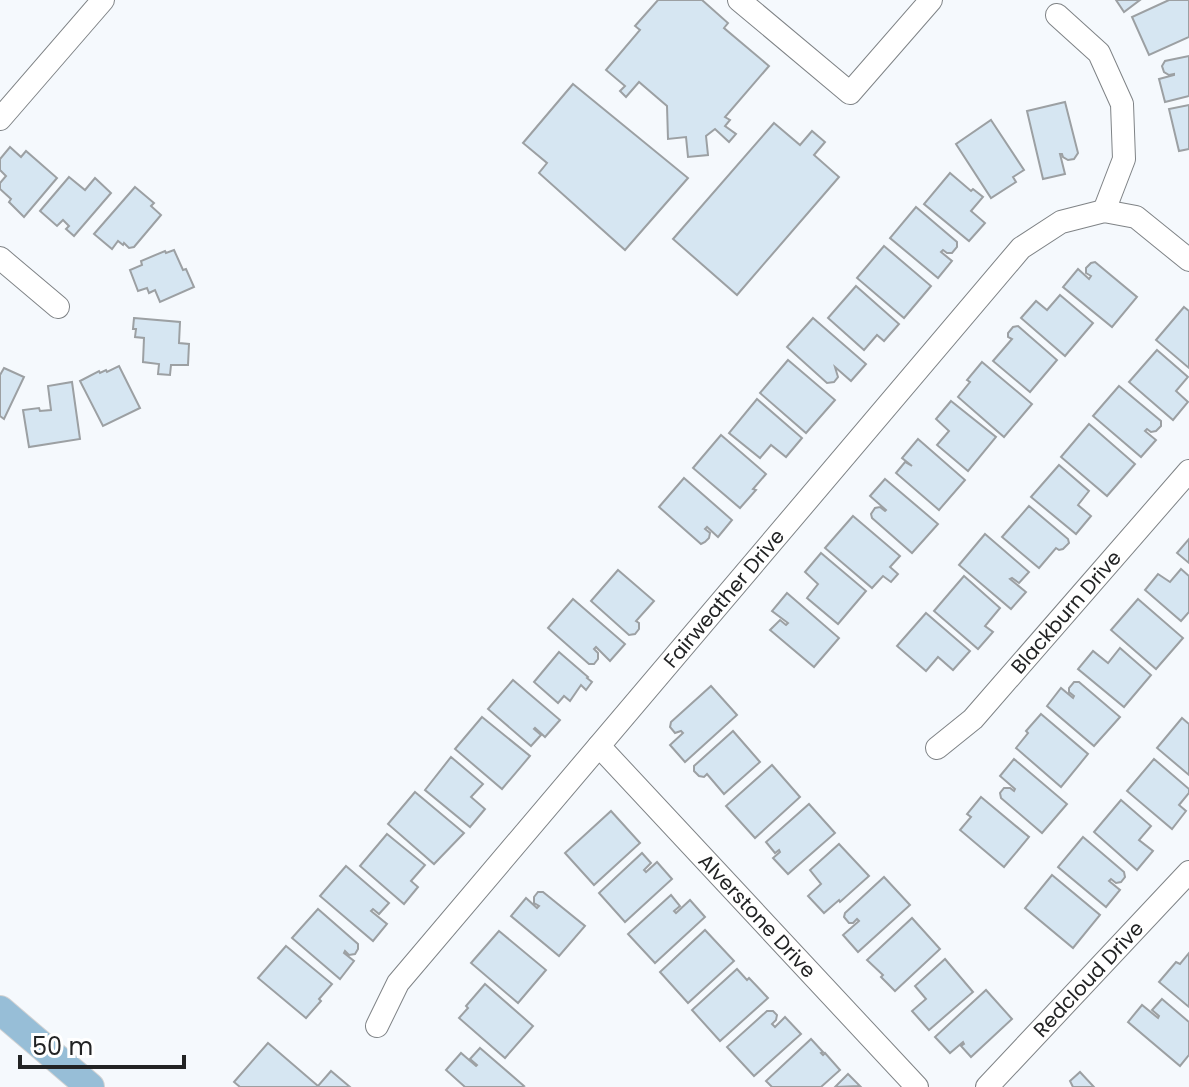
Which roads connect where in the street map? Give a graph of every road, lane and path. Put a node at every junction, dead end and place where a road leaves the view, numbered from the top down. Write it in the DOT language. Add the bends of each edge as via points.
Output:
graph roads {
  1 [pos="103,0"];
  2 [pos="739,0"];
  3 [pos="931,0"];
  4 [pos="1057,15"];
  5 [pos="0,119"];
  6 [pos="1104,211"];
  7 [pos="0,258"];
  8 [pos="1189,260"];
  9 [pos="58,307"];
  10 [pos="1189,471"];
  11 [pos="599,746"];
  12 [pos="937,748"];
  13 [pos="1189,872"];
  14 [pos="0,1010"];
  15 [pos="377,1026"];
  16 [pos="90,1087"];
  17 [pos="917,1087"];
  18 [pos="987,1087"];
  1 -- 5 [label="street"];
  2 -- 3 [label="street" via="850,93"];
  4 -- 6 [label="street" via="1099,53 1122,104 1124,159"];
  6 -- 8 [label="street" via="1136,217"];
  6 -- 11 [label="street, Fairweather Drive" via="1061,222 1021,248"];
  7 -- 9 [label="street"];
  10 -- 12 [label="street, Blackburn Drive" via="973,719"];
  11 -- 15 [label="street, Fairweather Drive" via="398,983"];
  11 -- 17 [label="street, Alverstone Drive"];
  13 -- 18 [label="street, Redcloud Drive"];
  14 -- 16 [label="main road"];
}
